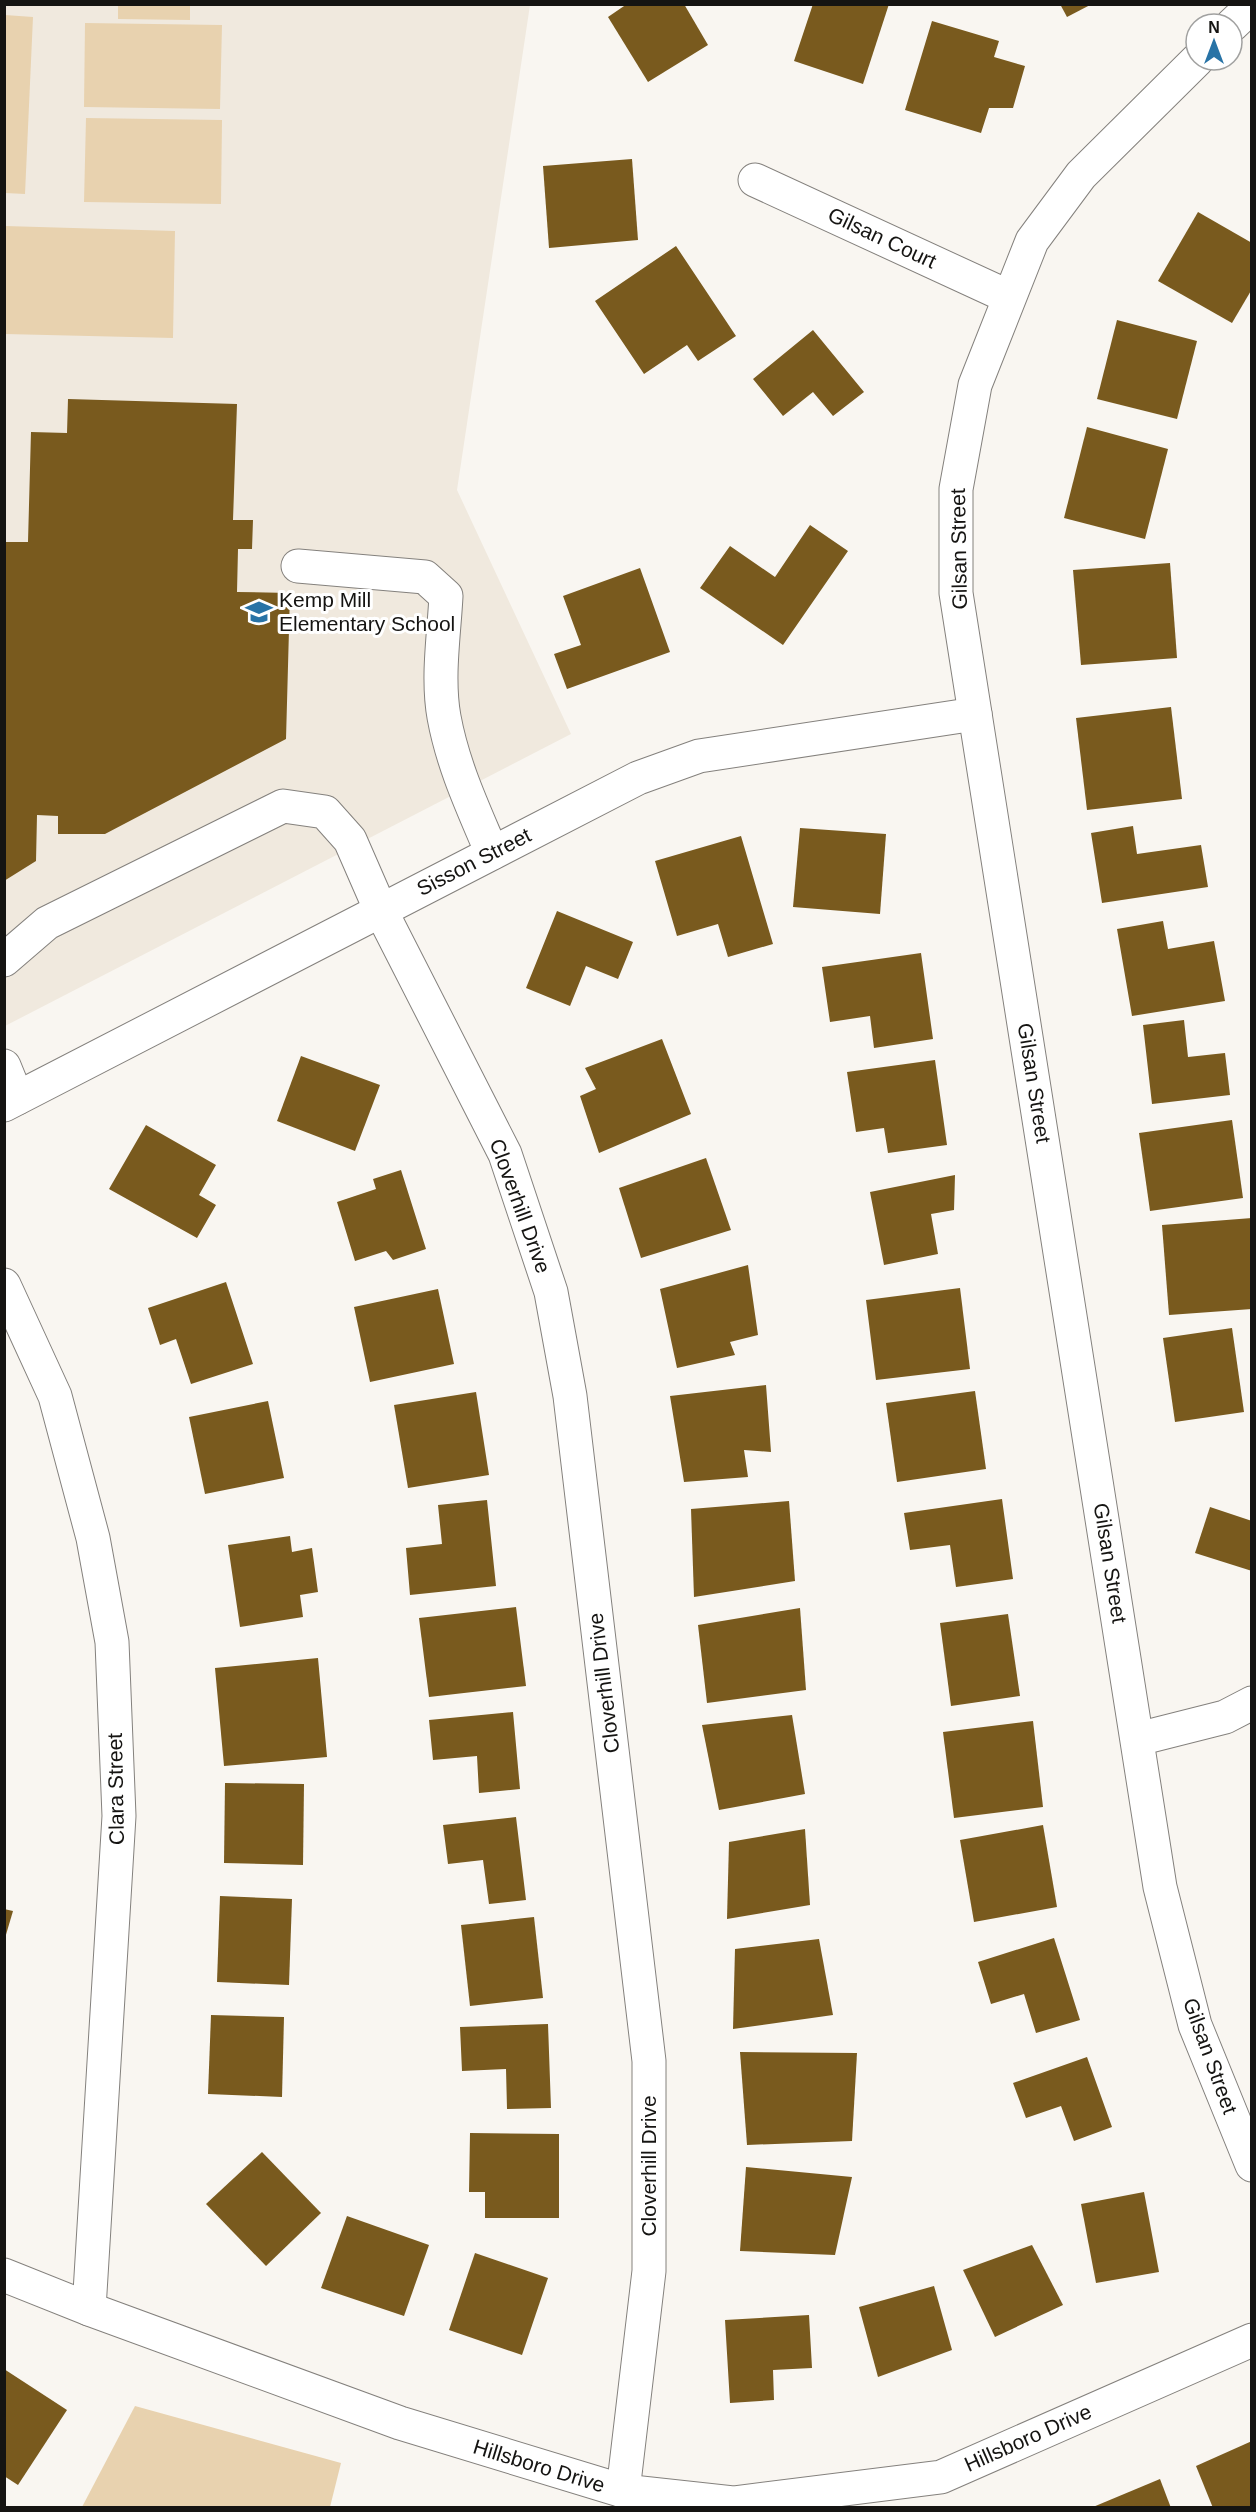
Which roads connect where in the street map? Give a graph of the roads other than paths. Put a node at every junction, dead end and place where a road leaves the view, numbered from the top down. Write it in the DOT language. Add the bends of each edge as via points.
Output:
graph roads {
  1 [pos="1185,72"];
  2 [pos="755,180"];
  3 [pos="1009,297"];
  4 [pos="298,566"];
  5 [pos="975,714"];
  6 [pos="492,853"];
  7 [pos="381,911"];
  8 [pos="4,960"];
  9 [pos="4,1066"];
  10 [pos="10,1102"];
  11 [pos="4,1285"];
  12 [pos="1251,1703"];
  13 [pos="1138,1739"];
  14 [pos="1251,2165"];
  15 [pos="4,2275"];
  16 [pos="89,2309"];
  17 [pos="1251,2340"];
  18 [pos="623,2491"];
  1 -- 3 [label="street, Gilsan Street" via="1081,175 1032,241"];
  2 -- 3 [label="street, Gilsan Court"];
  3 -- 5 [label="street, Gilsan Street" via="975,385 956,489 956,593"];
  4 -- 6 [label="street" via="425,577 446,596 444,715 457,773"];
  5 -- 6 [label="street, Sisson Street" via="699,756 638,778"];
  5 -- 13 [label="street, Gilsan Street"];
  6 -- 7 [label="street, Sisson Street"];
  7 -- 8 [label="street, Cloverhill Drive" via="351,840 325,812 282,806 47,924"];
  7 -- 10 [label="street, Sisson Street"];
  7 -- 18 [label="street, Cloverhill Drive" via="505,1154 551,1292 570,1396 649,2061 649,2271"];
  9 -- 10 [label="street"];
  11 -- 16 [label="street, Clara Street" via="55,1396 93,1538 112,1642 119,1816"];
  12 -- 13 [label="street" via="1225,1717"];
  13 -- 14 [label="street, Gilsan Street" via="1160,1887 1195,2025"];
  15 -- 16 [label="street, Hillsboro Drive"];
  16 -- 18 [label="street, Hillsboro Drive" via="400,2423"];
  17 -- 18 [label="street, Hillsboro Drive" via="941,2477 733,2504"];
}
